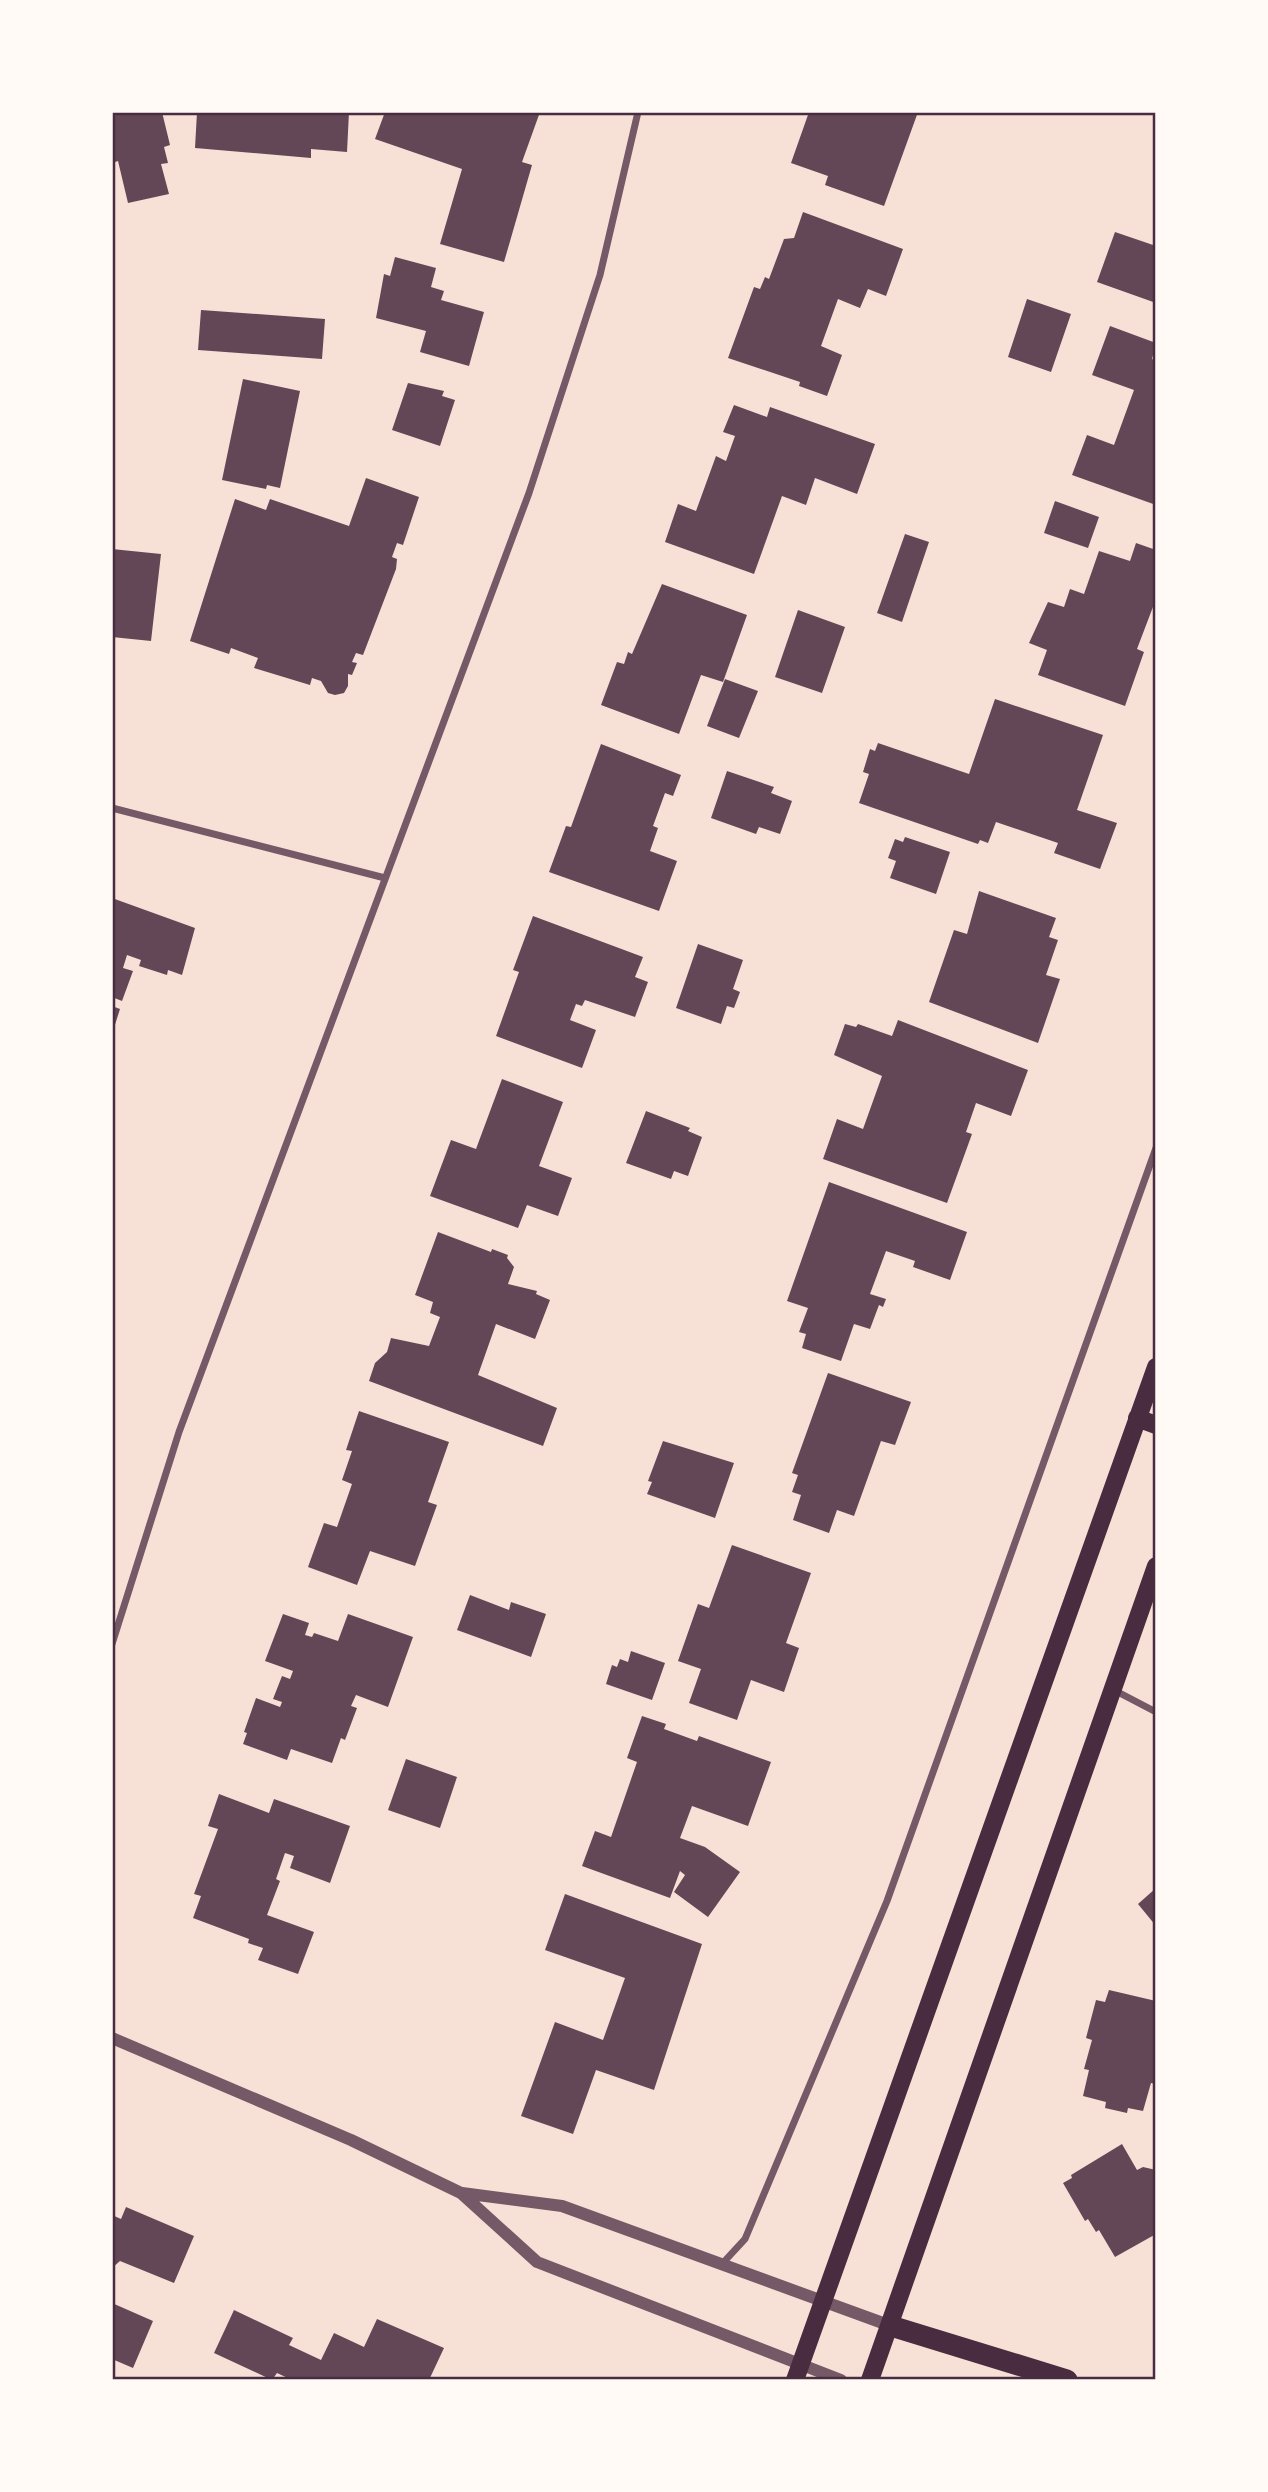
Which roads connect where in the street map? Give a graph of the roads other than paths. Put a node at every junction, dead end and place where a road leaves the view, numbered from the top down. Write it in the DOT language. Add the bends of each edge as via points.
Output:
graph roads {
  1 [pos="638,112"];
  2 [pos="112,808"];
  3 [pos="385,878"];
  4 [pos="1156,1148"];
  5 [pos="1156,1367"];
  6 [pos="1137,1418"];
  7 [pos="1156,1425"];
  8 [pos="1156,1566"];
  9 [pos="112,1644"];
  10 [pos="1112,1689"];
  11 [pos="1156,1712"];
  12 [pos="112,2038"];
  13 [pos="461,2193"];
  14 [pos="721,2265"];
  15 [pos="823,2300"];
  16 [pos="891,2326"];
  17 [pos="797,2372"];
  18 [pos="841,2380"];
  19 [pos="870,2380"];
  20 [pos="1067,2380"];
  1 -- 3 [label="street" via="600,275 529,493"];
  2 -- 3 [label="street"];
  3 -- 9 [label="street" via="179,1432"];
  4 -- 14 [label="street" via="887,1901 745,2239"];
  5 -- 6 [label="main road"];
  6 -- 7 [label="main road"];
  6 -- 15 [label="main road"];
  8 -- 10 [label="main road"];
  10 -- 11 [label="street"];
  10 -- 16 [label="main road"];
  12 -- 13 [label="street" via="351,2140"];
  13 -- 14 [label="street" via="562,2206"];
  13 -- 17 [label="street" via="537,2262"];
  14 -- 15 [label="street"];
  15 -- 16 [label="street"];
  15 -- 17 [label="main road"];
  16 -- 19 [label="main road"];
  16 -- 20 [label="highway"];
  17 -- 18 [label="street"];
}
